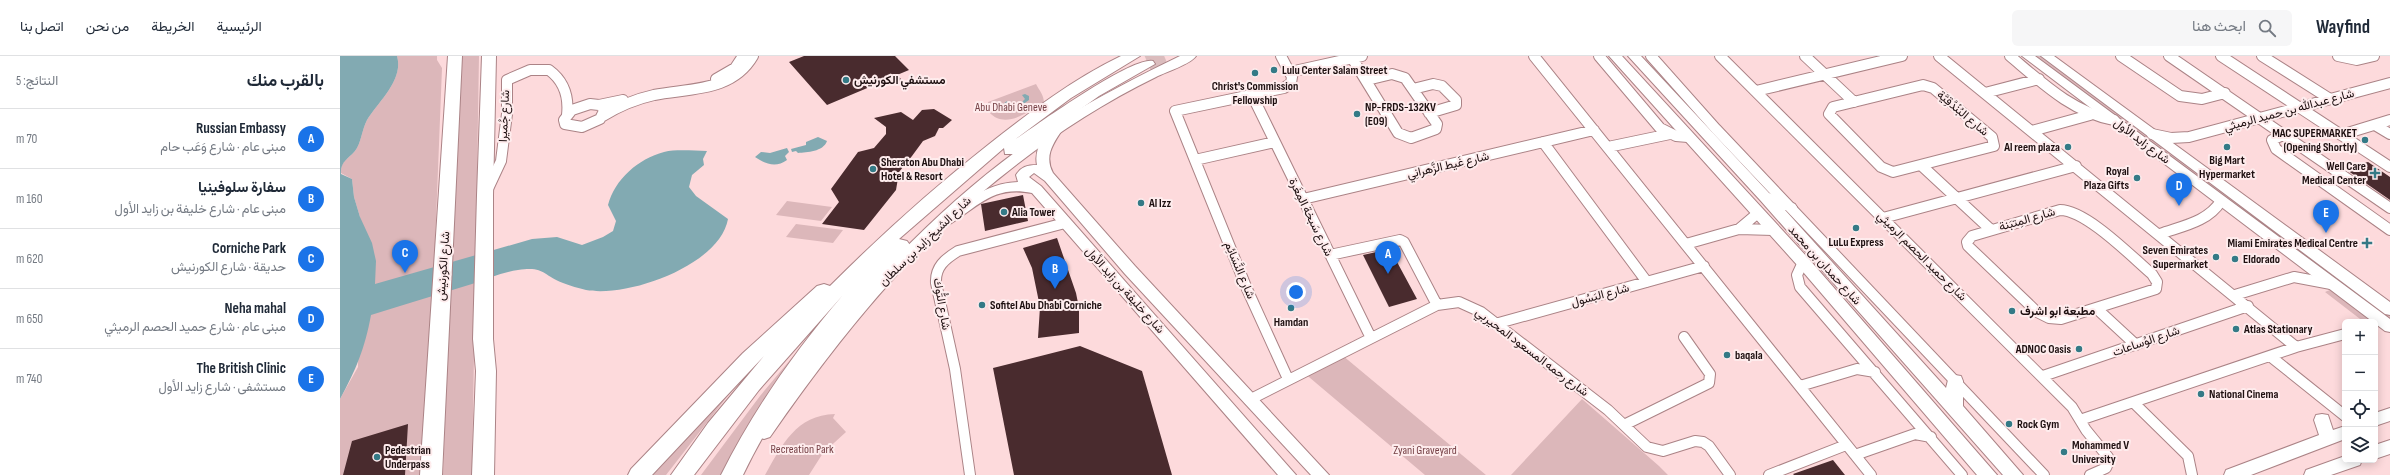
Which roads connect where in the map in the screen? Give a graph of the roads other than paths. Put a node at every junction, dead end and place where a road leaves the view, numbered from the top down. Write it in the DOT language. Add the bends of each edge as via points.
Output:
graph roads {
  1 [pos="455,56"];
  2 [pos="489,56"];
  3 [pos="743,56"];
  4 [pos="753,56"];
  5 [pos="1190,56"];
  6 [pos="1281,56"];
  7 [pos="1362,56"];
  8 [pos="1534,56"];
  9 [pos="1598,56"];
  10 [pos="1615,56"];
  11 [pos="1634,56"];
  12 [pos="1651,56"];
  13 [pos="1720,56"];
  14 [pos="1805,56"];
  15 [pos="1902,56"];
  16 [pos="1939,56"];
  17 [pos="2010,56"];
  18 [pos="2028,56"];
  19 [pos="2047,56"];
  20 [pos="2121,56"];
  21 [pos="2169,56"];
  22 [pos="2221,56"];
  23 [pos="2262,56"];
  24 [pos="2338,56"];
  25 [pos="2374,56"];
  26 [pos="1352,58"];
  27 [pos="1141,60"];
  28 [pos="1290,72"];
  29 [pos="1825,74"];
  30 [pos="2039,79"];
  31 [pos="1367,80"];
  32 [pos="2390,83"];
  33 [pos="1413,89"];
  34 [pos="1756,91"];
  35 [pos="1985,93"];
  36 [pos="2225,93"];
  37 [pos="1249,96"];
  38 [pos="2330,99"];
  39 [pos="1854,102"];
  40 [pos="599,105"];
  41 [pos="2300,108"];
  42 [pos="1429,113"];
  43 [pos="567,115"];
  44 [pos="2090,115"];
  45 [pos="603,116"];
  46 [pos="2261,118"];
  47 [pos="2114,120"];
  48 [pos="2390,120"];
  49 [pos="2376,124"];
  50 [pos="1056,130"];
  51 [pos="1594,130"];
  52 [pos="2032,131"];
  53 [pos="1670,134"];
  54 [pos="2152,134"];
  55 [pos="2285,134"];
  56 [pos="2390,134"];
  57 [pos="2341,135"];
  58 [pos="1688,137"];
  59 [pos="2189,138"];
  60 [pos="1275,142"];
  61 [pos="1543,142"];
  62 [pos="1608,147"];
  63 [pos="2182,156"];
  64 [pos="1195,160"];
  65 [pos="1922,166"];
  66 [pos="2076,166"];
  67 [pos="2390,167"];
  68 [pos="1051,180"];
  69 [pos="1036,189"];
  70 [pos="485,195"];
  71 [pos="1765,197"];
  72 [pos="1957,198"];
  73 [pos="1302,199"];
  74 [pos="2221,200"];
  75 [pos="1790,207"];
  76 [pos="2390,208"];
  77 [pos="1758,213"];
  78 [pos="1883,218"];
  79 [pos="1065,223"];
  80 [pos="936,226"];
  81 [pos="1739,229"];
  82 [pos="1990,229"];
  83 [pos="1773,230"];
  84 [pos="2390,230"];
  85 [pos="897,231"];
  86 [pos="2160,234"];
  87 [pos="1686,244"];
  88 [pos="1330,255"];
  89 [pos="1803,262"];
  90 [pos="1704,266"];
  91 [pos="1647,282"];
  92 [pos="2336,286"];
  93 [pos="2235,295"];
  94 [pos="1438,305"];
  95 [pos="2248,306"];
  96 [pos="2096,308"];
  97 [pos="2390,310"];
  98 [pos="1495,324"];
  99 [pos="2390,327"];
  100 [pos="2342,335"];
  101 [pos="1684,337"];
  102 [pos="1371,338"];
  103 [pos="2136,345"];
  104 [pos="2296,346"];
  105 [pos="2270,356"];
  106 [pos="1875,372"];
  107 [pos="2044,376"];
  108 [pos="1288,379"];
  109 [pos="1955,381"];
  110 [pos="1800,386"];
  111 [pos="1249,400"];
  112 [pos="2134,403"];
  113 [pos="1954,409"];
  114 [pos="2342,413"];
  115 [pos="2390,414"];
  116 [pos="2378,419"];
  117 [pos="2080,420"];
  118 [pos="2322,420"];
  119 [pos="1624,425"];
  120 [pos="2342,433"];
  121 [pos="1931,437"];
  122 [pos="2328,440"];
  123 [pos="1985,443"];
  124 [pos="1846,445"];
  125 [pos="2390,447"];
  126 [pos="1965,449"];
  127 [pos="2378,451"];
  128 [pos="1855,455"];
  129 [pos="2346,463"];
  130 [pos="486,470"];
  131 [pos="969,472"];
  132 [pos="431,475"];
  133 [pos="639,475"];
  134 [pos="682,475"];
  135 [pos="732,475"];
  136 [pos="736,475"];
  137 [pos="1288,475"];
  138 [pos="1321,475"];
  139 [pos="1730,475"];
  140 [pos="1769,475"];
  141 [pos="1871,475"];
  142 [pos="1962,475"];
  143 [pos="1981,475"];
  144 [pos="1988,475"];
  145 [pos="2014,475"];
  146 [pos="2024,475"];
  147 [pos="2044,475"];
  148 [pos="2090,475"];
  149 [pos="2192,475"];
  150 [pos="2232,475"];
  151 [pos="2312,475"];
  1 -- 132 [label="highway, شارع الكورنيش"];
  2 -- 70 [label="highway"];
  3 -- 40 [label="street" via="735,68 715,79 664,88"];
  4 -- 45 [label="street" via="745,70 726,81 633,101"];
  5 -- 50 [label="main road, شارع الشيخ زايد بن سلطان" via="1112,94"];
  6 -- 28 [label="street"];
  7 -- 26 [label="street"];
  8 -- 51 [label="street"];
  9 -- 53 [label="street" via="1660,128"];
  10 -- 58 [label="main road, شارع حمدان بن محمد"];
  11 -- 71 [label="main road, شارع حمدان بن محمد"];
  12 -- 75 [label="street"];
  13 -- 34 [label="street, شارع حميد الحصم الرميثي"];
  14 -- 29 [label="street"];
  15 -- 29 [label="street"];
  16 -- 35 [label="street"];
  17 -- 30 [label="street"];
  18 -- 47 [label="main road, شارع زايد الأول"];
  19 -- 54 [label="main road, شارع زايد الأول"];
  20 -- 36 [label="street" via="2180,96 2202,99"];
  21 -- 36 [label="street"];
  22 -- 41 [label="street"];
  23 -- 38 [label="street"];
  24 -- 25 [label="street" via="2358,60"];
  26 -- 28 [label="street"];
  26 -- 31 [label="street"];
  27 -- 85 [label="highway, شارع الشيخ زايد بن سلطان" via="1097,75 1034,116 952,181"];
  27 -- 135 [label="highway" via="1029,136 911,234 839,312 789,377 757,427"];
  28 -- 37 [label="street" via="1292,80 1288,86"];
  29 -- 34 [label="street"];
  29 -- 39 [label="street"];
  30 -- 35 [label="street"];
  30 -- 44 [label="street"];
  31 -- 33 [label="street" via="1400,75"];
  31 -- 42 [label="street" via="1401,135 1411,138 1434,131 1437,124"];
  32 -- 38 [label="street, شارع عبدالله بن حميد الرميثي"];
  33 -- 42 [label="street"];
  33 -- 42 [label="street" via="1441,84 1446,86 1456,100 1456,105 1451,108"];
  34 -- 78 [label="street, شارع حميد الحصم الرميثي"];
  35 -- 52 [label="street"];
  36 -- 46 [label="street"];
  37 -- 60 [label="street, شارع سَبخة المِغَرة"];
  37 -- 64 [label="street, شارع النَّسَائِم" via="1174,111"];
  38 -- 41 [label="street, شارع عبدالله بن حميد الرميثي"];
  39 -- 65 [label="street, شارع البُنْدُقِيَّة" via="1833,107 1829,114 1881,167 1900,172"];
  39 -- 65 [label="street, شارع البُنْدُقِيَّة" via="1917,86 1927,86 1936,90 1994,140 1992,148"];
  40 -- 43 [label="street" via="584,106"];
  40 -- 45 [label="street" via="605,109"];
  41 -- 46 [label="street, شارع عبدالله بن حميد الرميثي"];
  41 -- 57 [label="street"];
  43 -- 45 [label="street" via="564,123 573,127 588,125"];
  43 -- 70 [label="street, شارع جُميرا" via="567,96 549,70 530,70 507,80 501,161"];
  44 -- 47 [label="street"];
  44 -- 52 [label="street"];
  46 -- 55 [label="street"];
  46 -- 59 [label="street, شارع عبدالله بن حميد الرميثي"];
  47 -- 74 [label="main road, شارع زايد الأول"];
  48 -- 49 [label="street"];
  49 -- 56 [label="street"];
  49 -- 57 [label="street"];
  50 -- 68 [label="main road, شارع خليفة بن زايد الأول" via="1047,140 1042,152 1044,170"];
  50 -- 80 [label="main road, شارع الشيخ زايد بن سلطان" via="991,179"];
  51 -- 61 [label="street, شارع غَيط الزَّهرانِي"];
  51 -- 62 [label="street"];
  52 -- 66 [label="street"];
  53 -- 58 [label="street"];
  53 -- 62 [label="street"];
  54 -- 59 [label="street, شارع عبدالله بن حميد الرميثي"];
  54 -- 63 [label="main road, شارع زايد الأول"];
  55 -- 76 [label="street"];
  55 -- 84 [label="street" via="2272,140 2276,148"];
  57 -- 67 [label="street"];
  58 -- 77 [label="main road, شارع حمدان بن محمد"];
  59 -- 63 [label="street" via="2181,143"];
  60 -- 64 [label="street"];
  60 -- 73 [label="street, شارع سَبخة المِغَرة"];
  61 -- 73 [label="street, شارع غَيط الزَّهرانِي"];
  61 -- 91 [label="street"];
  62 -- 87 [label="street"];
  63 -- 97 [label="main road, شارع زايد الأول"];
  64 -- 108 [label="street, شارع النَّسَائِم" via="1247,289"];
  65 -- 72 [label="street"];
  66 -- 72 [label="street"];
  66 -- 86 [label="street"];
  68 -- 69 [label="main road, شارع خليفة بن زايد الأول" via="1039,170 1027,170 1022,177"];
  68 -- 111 [label="main road, شارع خليفة بن زايد الأول"];
  69 -- 79 [label="main road, شارع خليفة بن زايد الأول"];
  69 -- 80 [label="main road" via="1014,184 1000,186 987,192 959,214"];
  70 -- 130 [label="highway" via="483,339 486,371"];
  71 -- 75 [label="main road"];
  71 -- 113 [label="main road, شارع حمدان بن محمد"];
  72 -- 78 [label="street"];
  72 -- 82 [label="street"];
  73 -- 88 [label="street, شارع سَبخة المِغَرة"];
  74 -- 86 [label="street" via="2210,214"];
  74 -- 92 [label="main road, شارع زايد الأول"];
  75 -- 109 [label="street"];
  77 -- 81 [label="street"];
  77 -- 83 [label="main road, شارع حمدان بن محمد"];
  78 -- 107 [label="street, شارع حميد الحصم الرميثي"];
  79 -- 131 [label="street, شارع التُّوك" via="958,251 944,260 936,271 936,283 956,376"];
  79 -- 137 [label="main road, شارع خليفة بن زايد الأول"];
  80 -- 136 [label="main road, شارع الشيخ زايد بن سلطان" via="877,287 833,339 768,425"];
  81 -- 83 [label="street"];
  81 -- 87 [label="street"];
  82 -- 96 [label="street, شارع المِتبَنة" via="1972,236 1968,246 2037,312 2049,318 2061,319"];
  82 -- 96 [label="street, شارع المِتبَنة" via="2060,210 2075,212 2152,274 2157,282 2153,291"];
  83 -- 89 [label="main road, شارع حمدان بن محمد"];
  85 -- 133 [label="highway" via="750,358"];
  85 -- 134 [label="highway, شارع الشيخ زايد بن سلطان" via="790,342 721,423"];
  86 -- 93 [label="street"];
  87 -- 90 [label="street"];
  88 -- 94 [label="street" via="1395,239 1400,240 1404,242"];
  88 -- 102 [label="street, شارع سَبخة المِغَرة"];
  89 -- 106 [label="street" via="1797,275 1800,287"];
  89 -- 126 [label="main road, شارع حمدان بن محمد"];
  90 -- 91 [label="street, شارع البَسُول"];
  90 -- 110 [label="street"];
  91 -- 98 [label="street, شارع البَسُول"];
  92 -- 93 [label="street" via="2312,278 2294,277"];
  92 -- 99 [label="main road, شارع زايد الأول"];
  93 -- 95 [label="street"];
  94 -- 98 [label="street, شارع رحمه المسعود المحيربي" via="1453,301 1465,303"];
  94 -- 102 [label="street, شارع رحمه المسعود المحيربي"];
  95 -- 103 [label="street, شارع الوُساعات"];
  95 -- 104 [label="street"];
  96 -- 103 [label="street"];
  98 -- 119 [label="street, شارع رحمه المسعود المحيربي"];
  100 -- 104 [label="street"];
  101 -- 119 [label="street" via="1710,374 1709,383"];
  102 -- 108 [label="street, شارع رحمه المسعود المحيربي"];
  103 -- 107 [label="street, شارع الوُساعات"];
  104 -- 105 [label="street"];
  105 -- 112 [label="street"];
  105 -- 114 [label="street"];
  106 -- 110 [label="street" via="1857,370"];
  106 -- 121 [label="street"];
  107 -- 117 [label="street, شارع حميد الحصم الرميثي" via="2072,406"];
  108 -- 111 [label="street, شارع رحمه المسعود المحيربي"];
  109 -- 113 [label="main road"];
  109 -- 147 [label="street"];
  110 -- 124 [label="street"];
  111 -- 138 [label="main road, شارع خليفة بن زايد الأول"];
  112 -- 117 [label="street"];
  112 -- 149 [label="street" via="2188,456"];
  113 -- 123 [label="main road, شارع حمدان بن محمد"];
  115 -- 116 [label="main road"];
  117 -- 148 [label="street, شارع حميد الحصم الرميثي" via="2106,453 2109,461 2106,468"];
  118 -- 122 [label="main road"];
  119 -- 139 [label="street, شارع رحمه المسعود المحيربي" via="1646,447 1658,451 1695,441 1706,444"];
  120 -- 122 [label="main road"];
  121 -- 128 [label="street" via="1915,434"];
  121 -- 142 [label="street"];
  122 -- 150 [label="main road"];
  123 -- 145 [label="main road, شارع حمدان بن محمد"];
  123 -- 146 [label="main road"];
  124 -- 128 [label="street"];
  124 -- 140 [label="street"];
  125 -- 127 [label="main road"];
  126 -- 143 [label="main road"];
  126 -- 144 [label="main road, شارع حمدان بن محمد"];
  128 -- 141 [label="street"];
  129 -- 151 [label="main road"];
}
